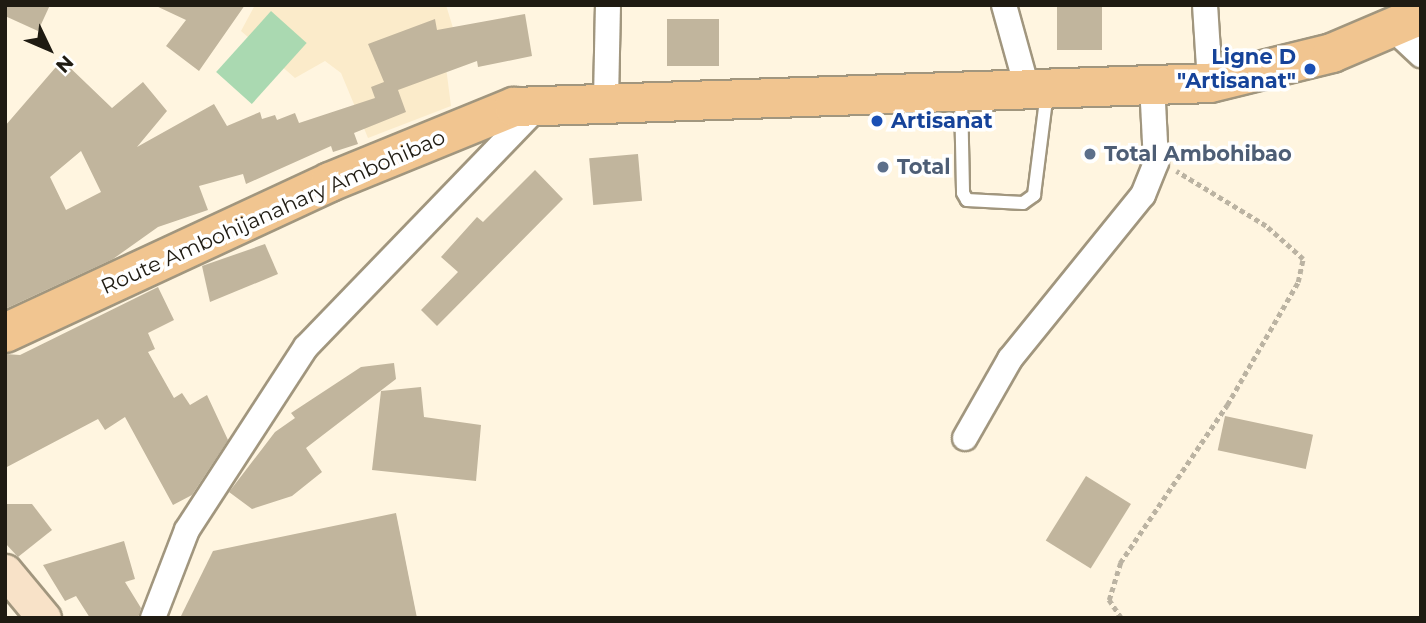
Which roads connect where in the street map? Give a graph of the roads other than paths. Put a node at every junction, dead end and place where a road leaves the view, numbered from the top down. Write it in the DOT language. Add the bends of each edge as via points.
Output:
graph roads {
  1 [pos="608,5"];
  2 [pos="1004,5"];
  3 [pos="1205,5"];
  4 [pos="1406,22"];
  5 [pos="1421,55"];
  6 [pos="1152,83"];
  7 [pos="1210,83"];
  8 [pos="961,88"];
  9 [pos="1037,88"];
  10 [pos="606,100"];
  11 [pos="544,101"];
  12 [pos="5,333"];
  13 [pos="965,438"];
  14 [pos="5,571"];
  15 [pos="44,618"];
  16 [pos="153,618"];
  1 -- 10 [label="street"];
  2 -- 9 [label="street"];
  3 -- 7 [label="street"];
  4 -- 5 [label="street"];
  4 -- 7 [label="main road, Route Ambohijanahary Ambohibao" via="1287,67"];
  6 -- 7 [label="main road, Route Ambohijanahary Ambohibao"];
  6 -- 9 [label="main road, Route Ambohijanahary Ambohibao"];
  6 -- 13 [label="street" via="1156,162 1143,195 1010,359"];
  8 -- 9 [label="main road, Route Ambohijanahary Ambohibao"];
  8 -- 9 [label="lane" via="963,193 967,200 1023,203 1034,195"];
  8 -- 10 [label="main road, Route Ambohijanahary Ambohibao" via="874,96"];
  10 -- 11 [label="main road, Route Ambohijanahary Ambohibao"];
  11 -- 12 [label="main road, Route Ambohijanahary Ambohibao" via="514,107 330,182"];
  11 -- 16 [label="street" via="306,347 187,530"];
  14 -- 15 [label="street"];
}
